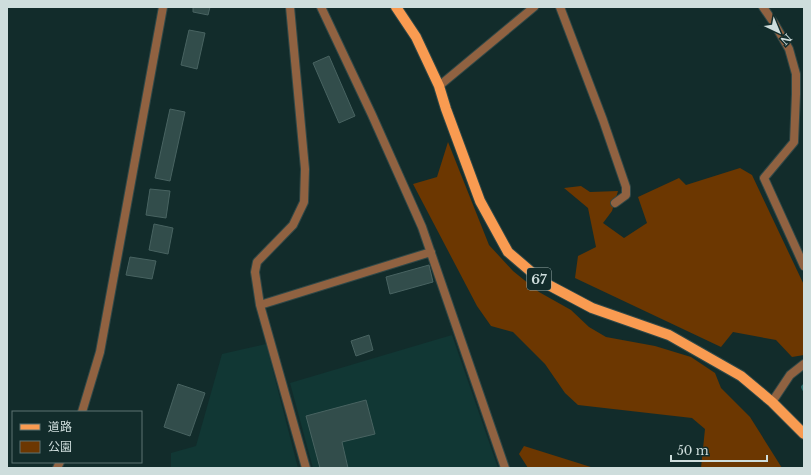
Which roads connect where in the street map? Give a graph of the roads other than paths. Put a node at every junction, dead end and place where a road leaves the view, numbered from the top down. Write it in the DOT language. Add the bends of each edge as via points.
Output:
graph roads {
  1 [pos="163,7"];
  2 [pos="290,7"];
  3 [pos="322,7"];
  4 [pos="396,7"];
  5 [pos="534,7"];
  6 [pos="560,7"];
  7 [pos="763,7"];
  8 [pos="439,86"];
  9 [pos="615,203"];
  10 [pos="431,252"];
  11 [pos="804,266"];
  12 [pos="260,305"];
  13 [pos="804,364"];
  14 [pos="772,402"];
  15 [pos="82,411"];
  16 [pos="804,434"];
  17 [pos="306,468"];
  18 [pos="505,468"];
  1 -- 15 [label="street" via="100,352"];
  2 -- 12 [label="street" via="305,168 304,202 292,225 257,262 255,272"];
  3 -- 10 [label="street"];
  4 -- 8 [label="main road, 67" via="416,37"];
  5 -- 8 [label="street"];
  6 -- 9 [label="street" via="626,187 626,195"];
  7 -- 11 [label="street" via="789,49 796,74 794,142 764,178"];
  8 -- 14 [label="main road, 67" via="480,201 508,252 543,282 592,308 669,335 741,376"];
  10 -- 12 [label="street"];
  10 -- 18 [label="street"];
  12 -- 17 [label="street"];
  13 -- 14 [label="street" via="790,375"];
  14 -- 16 [label="main road, 67"];
}
